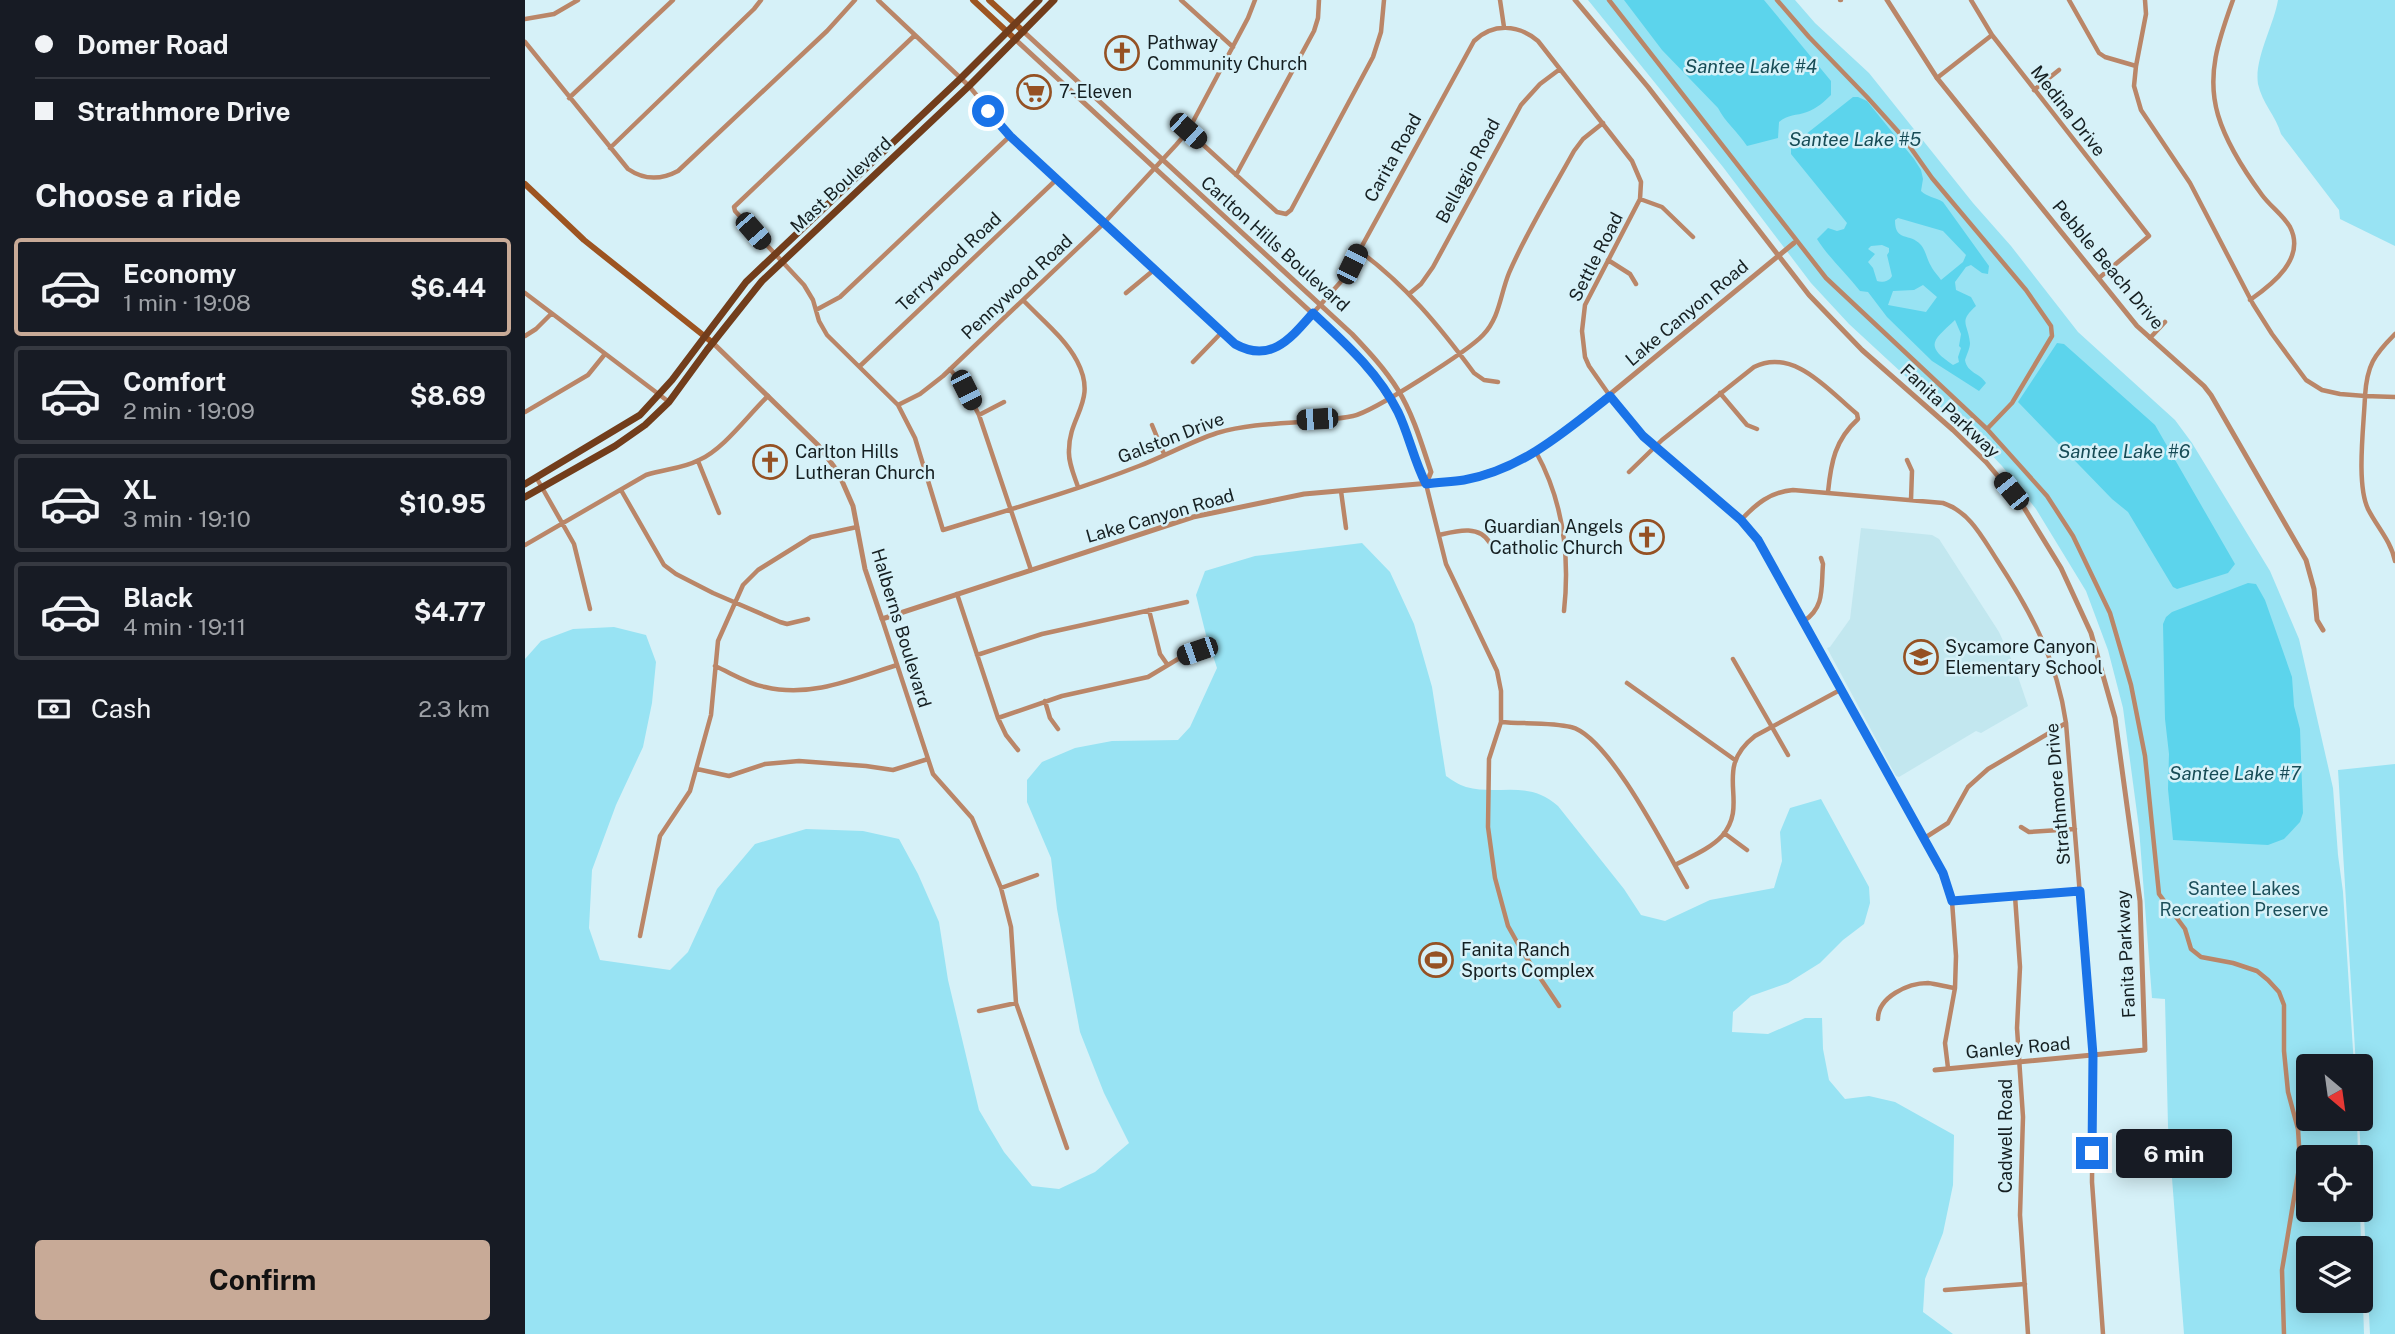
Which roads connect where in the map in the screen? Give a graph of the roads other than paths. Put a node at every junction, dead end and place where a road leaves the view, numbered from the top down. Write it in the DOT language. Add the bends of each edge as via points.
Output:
graph roads {
  1 [pos="578,0"];
  2 [pos="673,0"];
  3 [pos="761,0"];
  4 [pos="855,0"];
  5 [pos="878,0"];
  6 [pos="973,0"];
  7 [pos="989,0"];
  8 [pos="1039,0"];
  9 [pos="1054,0"];
  10 [pos="1181,0"];
  11 [pos="1255,0"];
  12 [pos="1319,0"];
  13 [pos="1384,0"];
  14 [pos="1500,0"];
  15 [pos="1575,0"];
  16 [pos="1609,0"];
  17 [pos="1777,0"];
  18 [pos="1887,0"];
  19 [pos="1971,0"];
  20 [pos="2069,0"];
  21 [pos="2145,0"];
  22 [pos="2233,0"];
  23 [pos="525,19"];
  24 [pos="1016,24"];
  25 [pos="1504,27"];
  26 [pos="1024,32"];
  27 [pos="1007,33"];
  28 [pos="915,35"];
  29 [pos="1992,35"];
  30 [pos="1016,40"];
  31 [pos="525,42"];
  32 [pos="1233,47"];
  33 [pos="2136,66"];
  34 [pos="1560,69"];
  35 [pos="2059,70"];
  36 [pos="961,78"];
  37 [pos="1937,78"];
  38 [pos="969,86"];
  39 [pos="2034,90"];
  40 [pos="569,98"];
  41 [pos="1603,123"];
  42 [pos="1188,131"];
  43 [pos="1010,136"];
  44 [pos="610,148"];
  45 [pos="1161,159"];
  46 [pos="1155,167"];
  47 [pos="1236,175"];
  48 [pos="1057,179"];
  49 [pos="525,184"];
  50 [pos="1640,199"];
  51 [pos="1104,223"];
  52 [pos="1693,237"];
  53 [pos="1794,243"];
  54 [pos="1358,250"];
  55 [pos="774,254"];
  56 [pos="1779,256"];
  57 [pos="1608,260"];
  58 [pos="782,262"];
  59 [pos="1155,269"];
  60 [pos="2099,278"];
  61 [pos="1636,284"];
  62 [pos="525,293"];
  63 [pos="1126,293"];
  64 [pos="1409,294"];
  65 [pos="1023,300"];
  66 [pos="2251,300"];
  67 [pos="1320,305"];
  68 [pos="816,310"];
  69 [pos="1313,313"];
  70 [pos="551,314"];
  71 [pos="2165,322"];
  72 [pos="1223,331"];
  73 [pos="2395,334"];
  74 [pos="525,337"];
  75 [pos="705,337"];
  76 [pos="2150,338"];
  77 [pos="713,343"];
  78 [pos="1459,353"];
  79 [pos="605,354"];
  80 [pos="1193,362"];
  81 [pos="860,366"];
  82 [pos="950,369"];
  83 [pos="1498,383"];
  84 [pos="1399,391"];
  85 [pos="1720,393"];
  86 [pos="660,395"];
  87 [pos="768,396"];
  88 [pos="1610,396"];
  89 [pos="2365,396"];
  90 [pos="2395,397"];
  91 [pos="1389,398"];
  92 [pos="669,402"];
  93 [pos="1004,402"];
  94 [pos="898,405"];
  95 [pos="525,412"];
  96 [pos="979,415"];
  97 [pos="1152,425"];
  98 [pos="1757,429"];
  99 [pos="1987,429"];
  100 [pos="1654,446"];
  101 [pos="1536,452"];
  102 [pos="1164,454"];
  103 [pos="1907,460"];
  104 [pos="698,461"];
  105 [pos="1629,472"];
  106 [pos="536,477"];
  107 [pos="525,484"];
  108 [pos="1426,484"];
  109 [pos="542,487"];
  110 [pos="1078,487"];
  111 [pos="621,491"];
  112 [pos="1341,491"];
  113 [pos="1828,492"];
  114 [pos="525,497"];
  115 [pos="1911,500"];
  116 [pos="1009,509"];
  117 [pos="719,513"];
  118 [pos="1741,520"];
  119 [pos="562,523"];
  120 [pos="857,527"];
  121 [pos="1346,528"];
  122 [pos="1439,535"];
  123 [pos="1490,543"];
  124 [pos="525,545"];
  125 [pos="1821,558"];
  126 [pos="2395,561"];
  127 [pos="1031,570"];
  128 [pos="956,593"];
  129 [pos="735,601"];
  130 [pos="1187,602"];
  131 [pos="590,609"];
  132 [pos="1149,610"];
  133 [pos="1564,611"];
  134 [pos="808,619"];
  135 [pos="882,619"];
  136 [pos="1804,621"];
  137 [pos="2323,630"];
  138 [pos="1197,651"];
  139 [pos="977,655"];
  140 [pos="1733,659"];
  141 [pos="1167,664"];
  142 [pos="897,665"];
  143 [pos="715,666"];
  144 [pos="1627,683"];
  145 [pos="1840,690"];
  146 [pos="1045,701"];
  147 [pos="998,718"];
  148 [pos="1501,722"];
  149 [pos="2066,723"];
  150 [pos="1772,727"];
  151 [pos="1058,729"];
  152 [pos="1019,750"];
  153 [pos="1788,755"];
  154 [pos="928,760"];
  155 [pos="1735,760"];
  156 [pos="697,769"];
  157 [pos="2021,827"];
  158 [pos="2075,829"];
  159 [pos="1724,833"];
  160 [pos="1923,839"];
  161 [pos="1747,850"];
  162 [pos="1675,865"];
  163 [pos="1037,875"];
  164 [pos="1687,887"];
  165 [pos="1001,888"];
  166 [pos="2080,891"];
  167 [pos="2015,896"];
  168 [pos="1952,901"];
  169 [pos="640,936"];
  170 [pos="1955,988"];
  171 [pos="1016,1003"];
  172 [pos="1559,1006"];
  173 [pos="979,1011"];
  174 [pos="1878,1019"];
  175 [pos="2145,1050"];
  176 [pos="2093,1055"];
  177 [pos="2020,1062"];
  178 [pos="1948,1068"];
  179 [pos="1935,1070"];
  180 [pos="1067,1148"];
  181 [pos="2025,1284"];
  182 [pos="1945,1290"];
  183 [pos="2028,1334"];
  184 [pos="2103,1334"];
  185 [pos="2284,1334"];
  1 -- 23 [label="street" via="548,15"];
  2 -- 40 [label="street"];
  3 -- 44 [label="street"];
  4 -- 44 [label="street" via="678,171 660,178 643,177 628,169"];
  5 -- 28 [label="street, Carita Road"];
  6 -- 27 [label="main road, Carlton Hills Boulevard"];
  7 -- 24 [label="main road, Carlton Hills Boulevard"];
  8 -- 24 [label="main road, Mast Boulevard"];
  9 -- 26 [label="main road, Mast Boulevard"];
  10 -- 32 [label="street"];
  11 -- 32 [label="street, Pennywood Road"];
  12 -- 47 [label="street" via="1314,31"];
  13 -- 47 [label="street" via="1373,57 1291,210 1282,215 1277,212"];
  14 -- 25 [label="street"];
  15 -- 56 [label="street, Fanita Parkway"];
  16 -- 99 [label="street" via="1826,278"];
  17 -- 99 [label="street" via="1883,113 2051,326 2052,336 2012,403"];
  18 -- 37 [label="street, Pebble Beach Drive"];
  19 -- 29 [label="street, Medina Drive"];
  20 -- 33 [label="street" via="2099,52"];
  21 -- 33 [label="street"];
  22 -- 66 [label="street" via="2214,62 2218,115 2254,185 2287,223 2294,243 2287,268"];
  24 -- 26 [label="main road, Carlton Hills Boulevard"];
  24 -- 27 [label="main road, Mast Boulevard"];
  25 -- 34 [label="street, Settle Road" via="1534,37"];
  25 -- 54 [label="street, Carita Road" via="1486,32 1470,46"];
  26 -- 30 [label="main road, Mast Boulevard"];
  26 -- 45 [label="street, Carlton Hills Boulevard"];
  27 -- 30 [label="main road, Carlton Hills Boulevard"];
  27 -- 36 [label="main road, Mast Boulevard"];
  28 -- 36 [label="street, Carita Road"];
  28 -- 55 [label="street" via="734,207"];
  29 -- 37 [label="street"];
  29 -- 39 [label="street, Medina Drive"];
  30 -- 38 [label="main road, Mast Boulevard"];
  30 -- 46 [label="street, Carlton Hills Boulevard"];
  31 -- 40 [label="street"];
  32 -- 42 [label="street, Pennywood Road"];
  33 -- 66 [label="street" via="2133,86 2141,110 2190,183"];
  34 -- 41 [label="street, Settle Road"];
  34 -- 64 [label="street, Bellagio Road" via="1521,105 1433,267"];
  35 -- 39 [label="street"];
  36 -- 38 [label="street, Carita Road"];
  36 -- 55 [label="main road, Mast Boulevard"];
  37 -- 60 [label="street, Pebble Beach Drive"];
  38 -- 43 [label="street, Carita Road"];
  38 -- 58 [label="main road, Mast Boulevard"];
  39 -- 60 [label="street, Medina Drive" via="2149,236"];
  40 -- 44 [label="street"];
  41 -- 50 [label="street, Settle Road" via="1636,166"];
  41 -- 78 [label="street, Galston Drive" via="1574,152 1510,272 1491,325"];
  42 -- 45 [label="street, Pennywood Road"];
  42 -- 47 [label="street"];
  43 -- 48 [label="street, Carita Road"];
  43 -- 68 [label="street" via="834,302"];
  45 -- 46 [label="street, Pennywood Road"];
  45 -- 67 [label="street, Carlton Hills Boulevard"];
  46 -- 51 [label="street, Pennywood Road"];
  46 -- 69 [label="street, Carlton Hills Boulevard"];
  48 -- 51 [label="street, Carita Road"];
  48 -- 81 [label="street, Terrywood Road"];
  49 -- 75 [label="main road, Halberns Boulevard" via="584,240"];
  50 -- 52 [label="street" via="1662,207"];
  50 -- 57 [label="street, Settle Road"];
  51 -- 59 [label="street, Carita Road"];
  51 -- 65 [label="street, Pennywood Road"];
  53 -- 56 [label="street, Lake Canyon Road"];
  54 -- 64 [label="street"];
  54 -- 67 [label="street, Carita Road" via="1345,277"];
  55 -- 58 [label="street"];
  55 -- 75 [label="main road, Mast Boulevard" via="746,282"];
  56 -- 88 [label="street, Lake Canyon Road"];
  56 -- 175 [label="street, Fanita Parkway" via="1842,331 1986,461 2023,506 2076,598 2103,673 2120,748 2140,901"];
  57 -- 61 [label="street" via="1630,274"];
  57 -- 88 [label="street, Settle Road" via="1585,305 1581,331 1589,366"];
  58 -- 68 [label="street" via="807,290"];
  58 -- 77 [label="main road, Mast Boulevard"];
  59 -- 63 [label="street"];
  59 -- 72 [label="street, Carita Road"];
  60 -- 76 [label="street, Pebble Beach Drive"];
  62 -- 70 [label="street"];
  64 -- 78 [label="street"];
  65 -- 82 [label="street, Pennywood Road"];
  65 -- 110 [label="street" via="1072,352 1081,370 1084,403 1069,452"];
  66 -- 89 [label="street" via="2306,380 2322,390"];
  67 -- 69 [label="street, Carita Road"];
  67 -- 84 [label="street, Carlton Hills Boulevard" via="1379,363"];
  68 -- 81 [label="street" via="827,335"];
  69 -- 72 [label="street, Carita Road" via="1286,342 1266,351 1240,346"];
  69 -- 91 [label="street, Carlton Hills Boulevard" via="1364,361"];
  70 -- 74 [label="street"];
  70 -- 79 [label="street"];
  71 -- 76 [label="street"];
  72 -- 80 [label="street"];
  73 -- 89 [label="street" via="2372,361"];
  75 -- 77 [label="main road, Halberns Boulevard"];
  75 -- 86 [label="main road, Mast Boulevard"];
  76 -- 137 [label="street, Pebble Beach Drive" via="2204,386 2219,408 2307,560 2317,620"];
  77 -- 87 [label="street, Halberns Boulevard"];
  77 -- 92 [label="main road, Mast Boulevard"];
  78 -- 83 [label="street" via="1473,373"];
  78 -- 84 [label="street, Galston Drive"];
  79 -- 86 [label="street"];
  79 -- 95 [label="street" via="588,375"];
  81 -- 94 [label="street"];
  82 -- 94 [label="street, Pennywood Road"];
  82 -- 96 [label="street"];
  84 -- 91 [label="street, Galston Drive"];
  84 -- 108 [label="street, Carlton Hills Boulevard" via="1431,472"];
  85 -- 98 [label="street" via="1747,425"];
  85 -- 100 [label="street"];
  85 -- 113 [label="street" via="1754,367 1783,361 1803,370 1857,414 1858,419 1835,448"];
  86 -- 92 [label="street"];
  86 -- 106 [label="main road, Mast Boulevard" via="621,428"];
  87 -- 104 [label="street"];
  87 -- 120 [label="street, Halberns Boulevard" via="832,462 850,497"];
  88 -- 100 [label="street, Settle Road"];
  88 -- 101 [label="street, Lake Canyon Road"];
  89 -- 90 [label="street"];
  89 -- 126 [label="street" via="2363,491"];
  91 -- 102 [label="street, Galston Drive" via="1357,415 1242,427"];
  91 -- 108 [label="street, Carlton Hills Boulevard"];
  92 -- 109 [label="main road, Mast Boulevard" via="631,436"];
  93 -- 96 [label="street"];
  94 -- 116 [label="street, Galston Drive" via="915,438 943,530"];
  96 -- 116 [label="street"];
  97 -- 102 [label="street"];
  99 -- 185 [label="street" via="2047,496 2110,613 2145,756 2159,894 2185,929 2191,949 2201,957 2257,971 2274,986 2284,1005 2288,1092 2298,1129 2300,1162 2282,1270"];
  100 -- 105 [label="street"];
  100 -- 118 [label="street, Settle Road"];
  101 -- 108 [label="street, Lake Canyon Road" via="1464,480"];
  101 -- 133 [label="street" via="1561,511 1567,588"];
  102 -- 110 [label="street, Galston Drive"];
  103 -- 115 [label="street" via="1912,471"];
  104 -- 111 [label="street" via="646,475"];
  104 -- 117 [label="street"];
  106 -- 107 [label="main road, Mast Boulevard"];
  106 -- 109 [label="street"];
  108 -- 112 [label="street, Lake Canyon Road"];
  108 -- 122 [label="street, Carlton Hills Boulevard"];
  109 -- 114 [label="main road, Mast Boulevard"];
  109 -- 119 [label="street"];
  110 -- 116 [label="street, Galston Drive"];
  111 -- 119 [label="street"];
  111 -- 129 [label="street" via="664,565"];
  112 -- 121 [label="street"];
  112 -- 127 [label="street, Lake Canyon Road" via="1193,517"];
  113 -- 115 [label="street, Strathmore Drive"];
  113 -- 118 [label="street, Strathmore Drive" via="1773,494"];
  115 -- 149 [label="street, Strathmore Drive" via="1955,507 1975,526 2028,608 2059,686"];
  116 -- 127 [label="street"];
  118 -- 136 [label="street, Settle Road" via="1758,540"];
  119 -- 124 [label="street"];
  119 -- 131 [label="street" via="574,544"];
  120 -- 129 [label="street" via="804,541 750,576"];
  120 -- 135 [label="street, Halberns Boulevard"];
  122 -- 123 [label="street" via="1461,529 1480,533"];
  122 -- 148 [label="street, Carlton Hills Boulevard" via="1447,564 1497,671"];
  125 -- 136 [label="street" via="1819,605"];
  127 -- 128 [label="street, Lake Canyon Road"];
  128 -- 135 [label="street, Lake Canyon Road"];
  128 -- 139 [label="street"];
  129 -- 134 [label="street" via="787,624"];
  129 -- 143 [label="street" via="718,641"];
  130 -- 132 [label="street"];
  132 -- 139 [label="street" via="1042,634"];
  132 -- 141 [label="street"];
  135 -- 142 [label="street, Halberns Boulevard"];
  136 -- 145 [label="street, Settle Road"];
  138 -- 141 [label="street"];
  139 -- 147 [label="street"];
  140 -- 150 [label="street"];
  141 -- 146 [label="street" via="1143,678"];
  142 -- 143 [label="street" via="818,690 799,691 763,687"];
  142 -- 154 [label="street, Halberns Boulevard"];
  143 -- 156 [label="street" via="711,715"];
  144 -- 155 [label="street"];
  145 -- 150 [label="street"];
  145 -- 160 [label="street, Settle Road"];
  146 -- 147 [label="street"];
  146 -- 151 [label="street"];
  147 -- 152 [label="street"];
  148 -- 162 [label="street" via="1571,727 1589,736 1633,792"];
  148 -- 172 [label="street, Carlton Hills Boulevard" via="1489,759 1488,828 1495,878 1509,926"];
  149 -- 158 [label="street, Strathmore Drive"];
  149 -- 160 [label="street" via="1984,771 1968,787 1948,823"];
  150 -- 153 [label="street"];
  150 -- 155 [label="street" via="1745,744"];
  154 -- 156 [label="street" via="893,770 799,761 765,764 729,776"];
  154 -- 165 [label="street, Halberns Boulevard" via="933,775 972,818"];
  155 -- 159 [label="street" via="1731,774 1735,806"];
  156 -- 169 [label="street" via="690,791 660,836"];
  157 -- 158 [label="street" via="2029,832"];
  158 -- 166 [label="street, Strathmore Drive"];
  159 -- 161 [label="street"];
  159 -- 162 [label="street"];
  160 -- 168 [label="street, Settle Road" via="1943,873"];
  162 -- 164 [label="street"];
  163 -- 165 [label="street"];
  165 -- 171 [label="street, Halberns Boulevard" via="1011,927"];
  166 -- 167 [label="street"];
  166 -- 176 [label="street, Strathmore Drive"];
  167 -- 168 [label="street"];
  167 -- 177 [label="street, Cadwell Road"];
  168 -- 170 [label="street, Settle Road"];
  170 -- 174 [label="street" via="1928,984 1901,990 1878,1011"];
  170 -- 178 [label="street, Settle Road" via="1946,1031"];
  171 -- 173 [label="street"];
  171 -- 180 [label="street, Halberns Boulevard"];
  175 -- 176 [label="street, Ganley Road"];
  176 -- 177 [label="street, Ganley Road"];
  176 -- 184 [label="street, Strathmore Drive" via="2092,1182"];
  177 -- 178 [label="street, Ganley Road"];
  177 -- 181 [label="street, Cadwell Road"];
  178 -- 179 [label="street, Ganley Road"];
  181 -- 182 [label="street"];
  181 -- 183 [label="street, Cadwell Road"];
}
